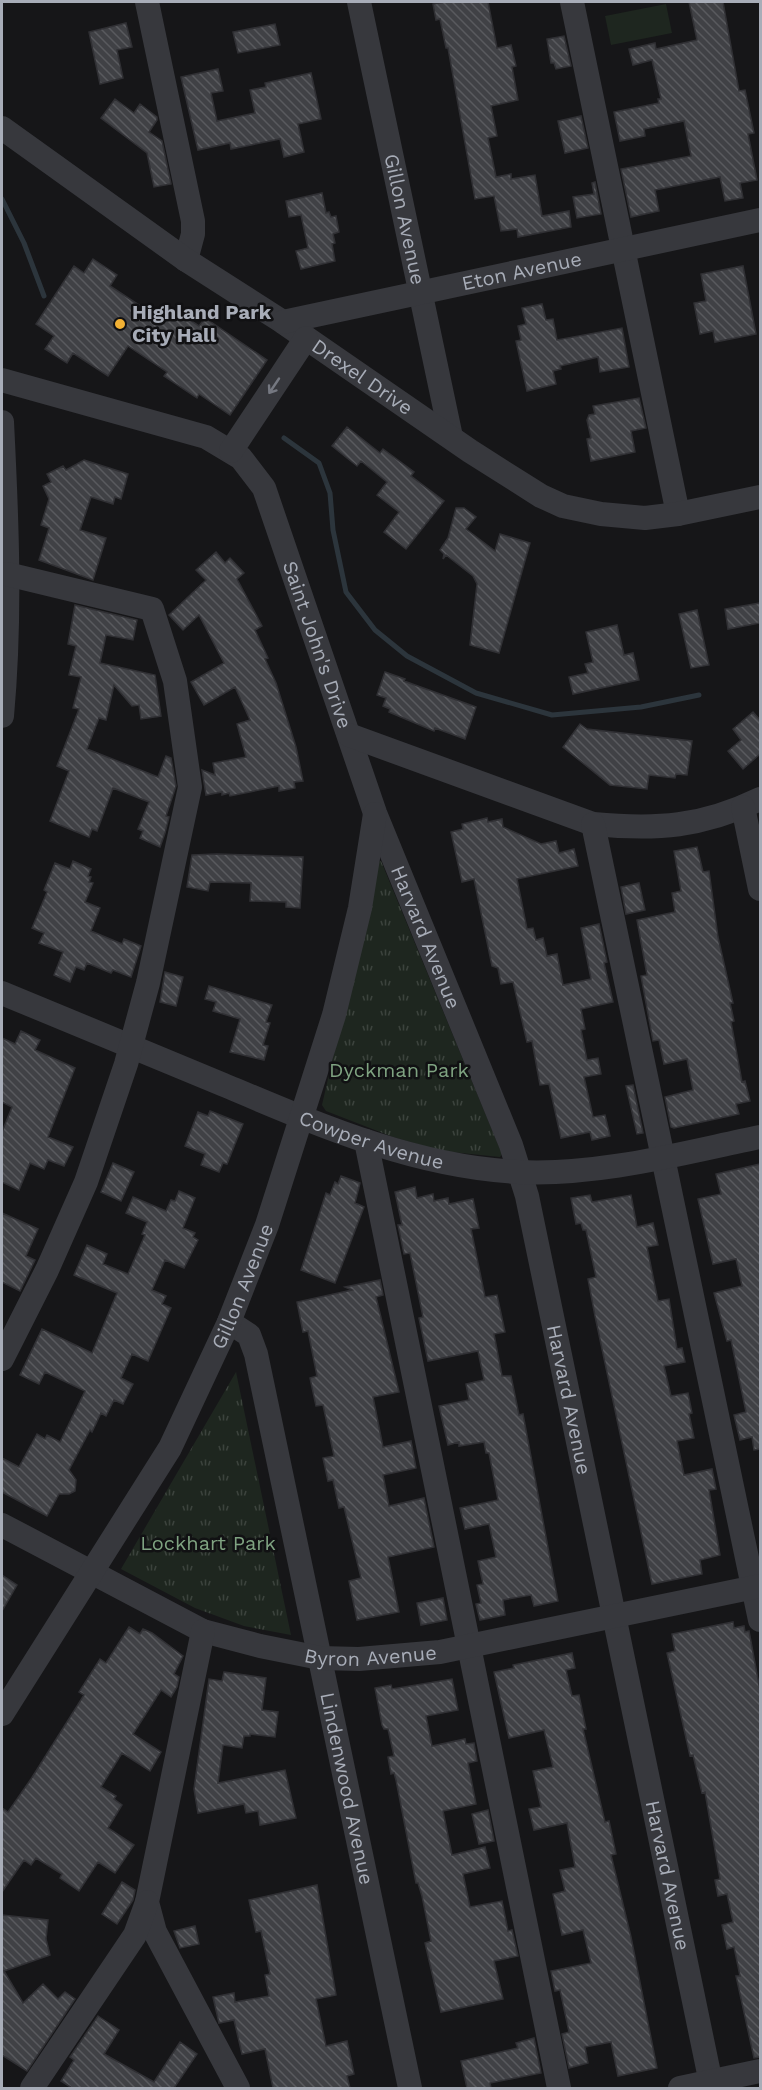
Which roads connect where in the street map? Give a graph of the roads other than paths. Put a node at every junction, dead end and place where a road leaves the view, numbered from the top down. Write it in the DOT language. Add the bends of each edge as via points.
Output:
graph roads {
  1 [pos="147,2"];
  2 [pos="359,2"];
  3 [pos="572,2"];
  4 [pos="2,128"];
  5 [pos="760,220"];
  6 [pos="622,249"];
  7 [pos="186,260"];
  8 [pos="420,292"];
  9 [pos="283,322"];
  10 [pos="306,338"];
  11 [pos="2,380"];
  12 [pos="2,422"];
  13 [pos="451,437"];
  14 [pos="231,451"];
  15 [pos="760,497"];
  16 [pos="678,514"];
  17 [pos="7,574"];
  18 [pos="2,717"];
  19 [pos="349,735"];
  20 [pos="752,803"];
  21 [pos="375,813"];
  22 [pos="593,824"];
  23 [pos="760,889"];
  24 [pos="2,993"];
  25 [pos="131,1047"];
  26 [pos="302,1117"];
  27 [pos="760,1137"];
  28 [pos="366,1141"];
  29 [pos="663,1157"];
  30 [pos="520,1172"];
  31 [pos="229,1322"];
  32 [pos="2,1359"];
  33 [pos="2,1525"];
  34 [pos="92,1572"];
  35 [pos="757,1587"];
  36 [pos="612,1617"];
  37 [pos="760,1620"];
  38 [pos="203,1631"];
  39 [pos="469,1647"];
  40 [pos="320,1658"];
  41 [pos="2,1714"];
  42 [pos="147,1902"];
  43 [pos="760,2072"];
  44 [pos="711,2085"];
  45 [pos="32,2088"];
  46 [pos="238,2088"];
  47 [pos="410,2088"];
  48 [pos="559,2088"];
  49 [pos="680,2088"];
  1 -- 7 [label="street" via="193,221"];
  2 -- 8 [label="street, Gillon Avenue"];
  3 -- 6 [label="street"];
  4 -- 7 [label="street, Drexel Drive"];
  5 -- 6 [label="street, Eton Avenue"];
  6 -- 8 [label="street, Eton Avenue"];
  6 -- 16 [label="street"];
  7 -- 9 [label="street, Drexel Drive"];
  8 -- 9 [label="street, Eton Avenue"];
  8 -- 13 [label="street, Gillon Avenue"];
  9 -- 10 [label="street, Drexel Drive"];
  10 -- 13 [label="street, Drexel Drive"];
  10 -- 14 [label="street, one-way"];
  11 -- 14 [label="street, Saint John's Drive" via="206,437"];
  12 -- 17 [label="street"];
  13 -- 16 [label="street, Drexel Drive" via="515,480 563,506 645,518"];
  14 -- 19 [label="street, Saint John's Drive" via="253,471 264,488"];
  15 -- 16 [label="street, Drexel Drive"];
  17 -- 18 [label="street" via="8,642"];
  17 -- 25 [label="street" via="152,609 176,681 190,787"];
  19 -- 21 [label="street, Harvard Avenue"];
  19 -- 22 [label="street, Saint John's Drive"];
  20 -- 22 [label="street, Saint John's Drive" via="670,827 636,829"];
  20 -- 23 [label="street"];
  21 -- 26 [label="street, Gillon Avenue" via="357,918 334,1015"];
  21 -- 30 [label="street, Harvard Avenue"];
  22 -- 29 [label="street"];
  24 -- 25 [label="street, Cowper Avenue"];
  25 -- 26 [label="street, Cowper Avenue"];
  25 -- 32 [label="street" via="86,1182"];
  26 -- 28 [label="street, Cowper Avenue"];
  26 -- 31 [label="street, Gillon Avenue" via="267,1225"];
  27 -- 29 [label="street, Cowper Avenue"];
  28 -- 30 [label="street, Cowper Avenue" via="429,1161"];
  28 -- 39 [label="street"];
  29 -- 30 [label="street, Cowper Avenue" via="579,1171"];
  29 -- 35 [label="street"];
  30 -- 36 [label="street, Harvard Avenue"];
  31 -- 34 [label="street, Gillon Avenue" via="170,1448"];
  31 -- 40 [label="street, Lindenwood Avenue" via="249,1335 256,1354"];
  33 -- 34 [label="street, Byron Avenue"];
  34 -- 38 [label="street, Byron Avenue"];
  34 -- 41 [label="street, Gillon Avenue"];
  35 -- 36 [label="street, Byron Avenue"];
  35 -- 37 [label="street"];
  36 -- 39 [label="street, Byron Avenue"];
  36 -- 44 [label="street, Harvard Avenue"];
  38 -- 40 [label="street, Byron Avenue"];
  38 -- 42 [label="street"];
  39 -- 40 [label="street, Byron Avenue" via="359,1659"];
  39 -- 48 [label="street"];
  40 -- 47 [label="street, Lindenwood Avenue"];
  42 -- 45 [label="street" via="135,1935"];
  42 -- 46 [label="street" via="155,1932"];
  43 -- 44 [label="street"];
  44 -- 49 [label="street"];
}
